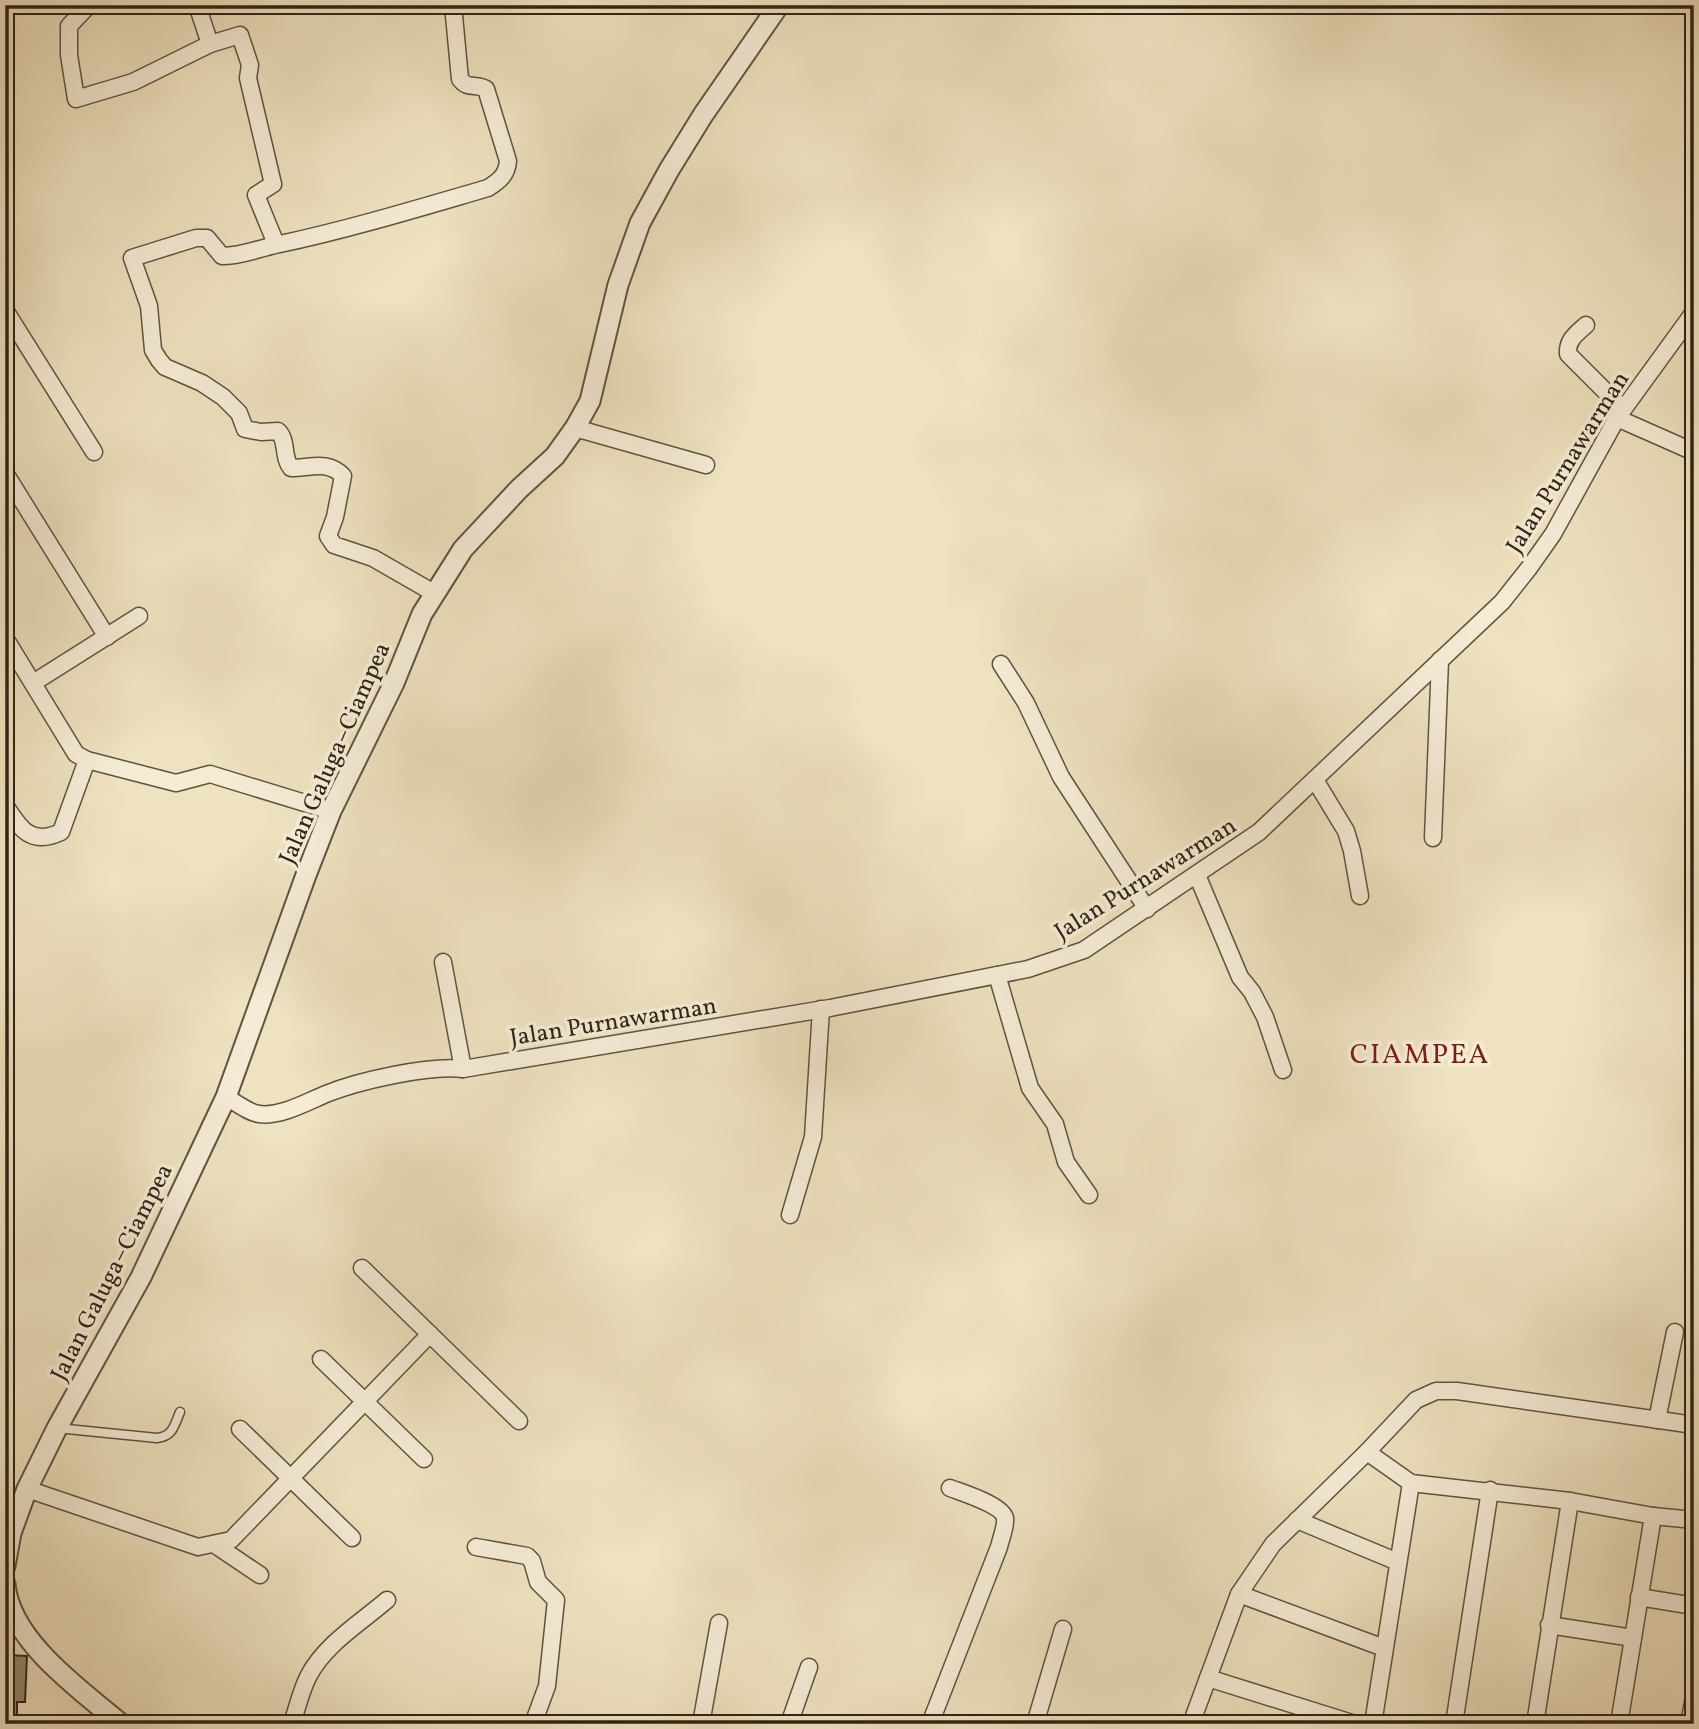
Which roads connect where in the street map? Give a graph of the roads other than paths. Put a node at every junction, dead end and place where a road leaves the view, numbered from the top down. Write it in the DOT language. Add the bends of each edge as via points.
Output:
graph roads {
  1 [pos="89,5"];
  2 [pos="197,5"];
  3 [pos="453,5"];
  4 [pos="779,5"];
  5 [pos="210,44"];
  6 [pos="276,244"];
  7 [pos="5,310"];
  8 [pos="1694,312"];
  9 [pos="1586,325"];
  10 [pos="1620,414"];
  11 [pos="575,428"];
  12 [pos="94,452"];
  13 [pos="1694,452"];
  14 [pos="706,465"];
  15 [pos="5,473"];
  16 [pos="434,593"];
  17 [pos="139,616"];
  18 [pos="107,637"];
  19 [pos="5,638"];
  20 [pos="1440,660"];
  21 [pos="1001,664"];
  22 [pos="33,683"];
  23 [pos="87,760"];
  24 [pos="1315,780"];
  25 [pos="5,805"];
  26 [pos="331,811"];
  27 [pos="1433,838"];
  28 [pos="1197,875"];
  29 [pos="1360,895"];
  30 [pos="1147,909"];
  31 [pos="443,962"];
  32 [pos="997,975"];
  33 [pos="821,1009"];
  34 [pos="463,1069"];
  35 [pos="1283,1070"];
  36 [pos="226,1097"];
  37 [pos="1089,1195"];
  38 [pos="790,1215"];
  39 [pos="362,1268"];
  40 [pos="1675,1332"];
  41 [pos="430,1334"];
  42 [pos="321,1359"];
  43 [pos="365,1401"];
  44 [pos="180,1412"];
  45 [pos="1657,1420"];
  46 [pos="519,1421"];
  47 [pos="1694,1425"];
  48 [pos="57,1428"];
  49 [pos="240,1429"];
  50 [pos="1367,1452"];
  51 [pos="424,1459"];
  52 [pos="291,1477"];
  53 [pos="1411,1483"];
  54 [pos="950,1488"];
  55 [pos="27,1489"];
  56 [pos="1490,1490"];
  57 [pos="1570,1501"];
  58 [pos="1653,1516"];
  59 [pos="1297,1520"];
  60 [pos="1694,1520"];
  61 [pos="352,1538"];
  62 [pos="214,1544"];
  63 [pos="476,1547"];
  64 [pos="1398,1562"];
  65 [pos="5,1566"];
  66 [pos="260,1575"];
  67 [pos="5,1584"];
  68 [pos="1239,1594"];
  69 [pos="1639,1597"];
  70 [pos="387,1600"];
  71 [pos="1694,1606"];
  72 [pos="719,1623"];
  73 [pos="1549,1625"];
  74 [pos="1063,1629"];
  75 [pos="1633,1638"];
  76 [pos="1384,1648"];
  77 [pos="809,1667"];
  78 [pos="1208,1678"];
  79 [pos="1694,1697"];
  80 [pos="121,1724"];
  81 [pos="292,1724"];
  82 [pos="533,1724"];
  83 [pos="701,1724"];
  84 [pos="789,1724"];
  85 [pos="930,1724"];
  86 [pos="1035,1724"];
  87 [pos="1191,1724"];
  88 [pos="1355,1724"];
  89 [pos="1373,1724"];
  90 [pos="1454,1724"];
  91 [pos="1535,1724"];
  92 [pos="1619,1724"];
  93 [pos="1689,1724"];
  1 -- 5 [label="street" via="69,26 76,99 133,82"];
  2 -- 5 [label="street"];
  3 -- 6 [label="street" via="460,79 470,87 486,89 508,170 488,188"];
  4 -- 11 [label="street, Jalan Galuga–Ciampea" via="703,115 640,223 618,285 590,401"];
  5 -- 6 [label="street" via="240,35 250,65 248,78 273,184 257,195"];
  6 -- 16 [label="street" via="240,256 222,256 207,238 195,239 132,258 149,306 153,350 165,367 223,397 239,413 245,429 282,434 291,468 329,466 337,470 343,476 328,536 334,545 373,558"];
  7 -- 12 [label="street"];
  8 -- 10 [label="street, Jalan Purnawarman"];
  9 -- 10 [label="street" via="1567,346 1568,354"];
  10 -- 13 [label="street"];
  10 -- 20 [label="street, Jalan Purnawarman" via="1530,568"];
  11 -- 14 [label="street"];
  11 -- 16 [label="street, Jalan Galuga–Ciampea" via="555,456 463,548"];
  15 -- 18 [label="street"];
  16 -- 26 [label="street, Jalan Galuga–Ciampea"];
  17 -- 18 [label="street"];
  18 -- 22 [label="street"];
  19 -- 22 [label="street"];
  20 -- 24 [label="street, Jalan Purnawarman"];
  20 -- 27 [label="street"];
  21 -- 30 [label="street" via="1026,703 1061,777"];
  22 -- 23 [label="street" via="76,754"];
  23 -- 25 [label="street" via="61,832 51,837 32,836 18,826"];
  23 -- 26 [label="street" via="176,783 209,775"];
  24 -- 28 [label="street, Jalan Purnawarman" via="1259,832"];
  24 -- 29 [label="street" via="1346,831"];
  26 -- 36 [label="street, Jalan Galuga–Ciampea"];
  28 -- 30 [label="street, Jalan Purnawarman"];
  28 -- 35 [label="street" via="1240,977 1265,1017"];
  30 -- 32 [label="street, Jalan Purnawarman" via="1084,950"];
  31 -- 34 [label="street"];
  32 -- 33 [label="street, Jalan Purnawarman"];
  32 -- 37 [label="street" via="1030,1088 1055,1124 1066,1162"];
  33 -- 34 [label="street, Jalan Purnawarman"];
  33 -- 38 [label="street" via="813,1137"];
  34 -- 36 [label="street, Jalan Purnawarman" via="448,1067 388,1077 289,1110 258,1115"];
  36 -- 48 [label="street, Jalan Galuga–Ciampea" via="141,1277"];
  39 -- 41 [label="street"];
  40 -- 45 [label="street"];
  41 -- 43 [label="street"];
  41 -- 46 [label="street"];
  42 -- 43 [label="street"];
  43 -- 51 [label="street"];
  43 -- 52 [label="street"];
  44 -- 48 [label="lane" via="166,1437"];
  45 -- 47 [label="street"];
  45 -- 50 [label="street" via="1436,1391 1416,1400"];
  48 -- 55 [label="street, Jalan Galuga–Ciampea"];
  49 -- 52 [label="street"];
  50 -- 53 [label="street"];
  50 -- 59 [label="street"];
  52 -- 61 [label="street"];
  52 -- 62 [label="street" via="231,1540"];
  53 -- 56 [label="street"];
  53 -- 64 [label="street"];
  54 -- 85 [label="street" via="991,1505 1002,1512 1005,1522"];
  55 -- 62 [label="street" via="198,1547"];
  55 -- 65 [label="street, Jalan Galuga–Ciampea"];
  56 -- 57 [label="street"];
  56 -- 90 [label="street"];
  57 -- 58 [label="street"];
  57 -- 73 [label="street"];
  58 -- 60 [label="street"];
  58 -- 69 [label="street"];
  59 -- 64 [label="street"];
  59 -- 68 [label="street" via="1273,1544"];
  62 -- 66 [label="street"];
  63 -- 82 [label="street" via="527,1556 542,1589 556,1600 547,1686"];
  64 -- 76 [label="street"];
  67 -- 80 [label="street" via="12,1611 39,1650"];
  68 -- 76 [label="street"];
  68 -- 78 [label="street"];
  69 -- 71 [label="street"];
  69 -- 75 [label="street"];
  70 -- 81 [label="street" via="316,1664"];
  72 -- 83 [label="street"];
  73 -- 75 [label="street"];
  73 -- 91 [label="street"];
  74 -- 86 [label="street"];
  75 -- 92 [label="street"];
  76 -- 89 [label="street"];
  77 -- 84 [label="street"];
  78 -- 87 [label="street"];
  78 -- 88 [label="street"];
  79 -- 93 [label="street"];
}
